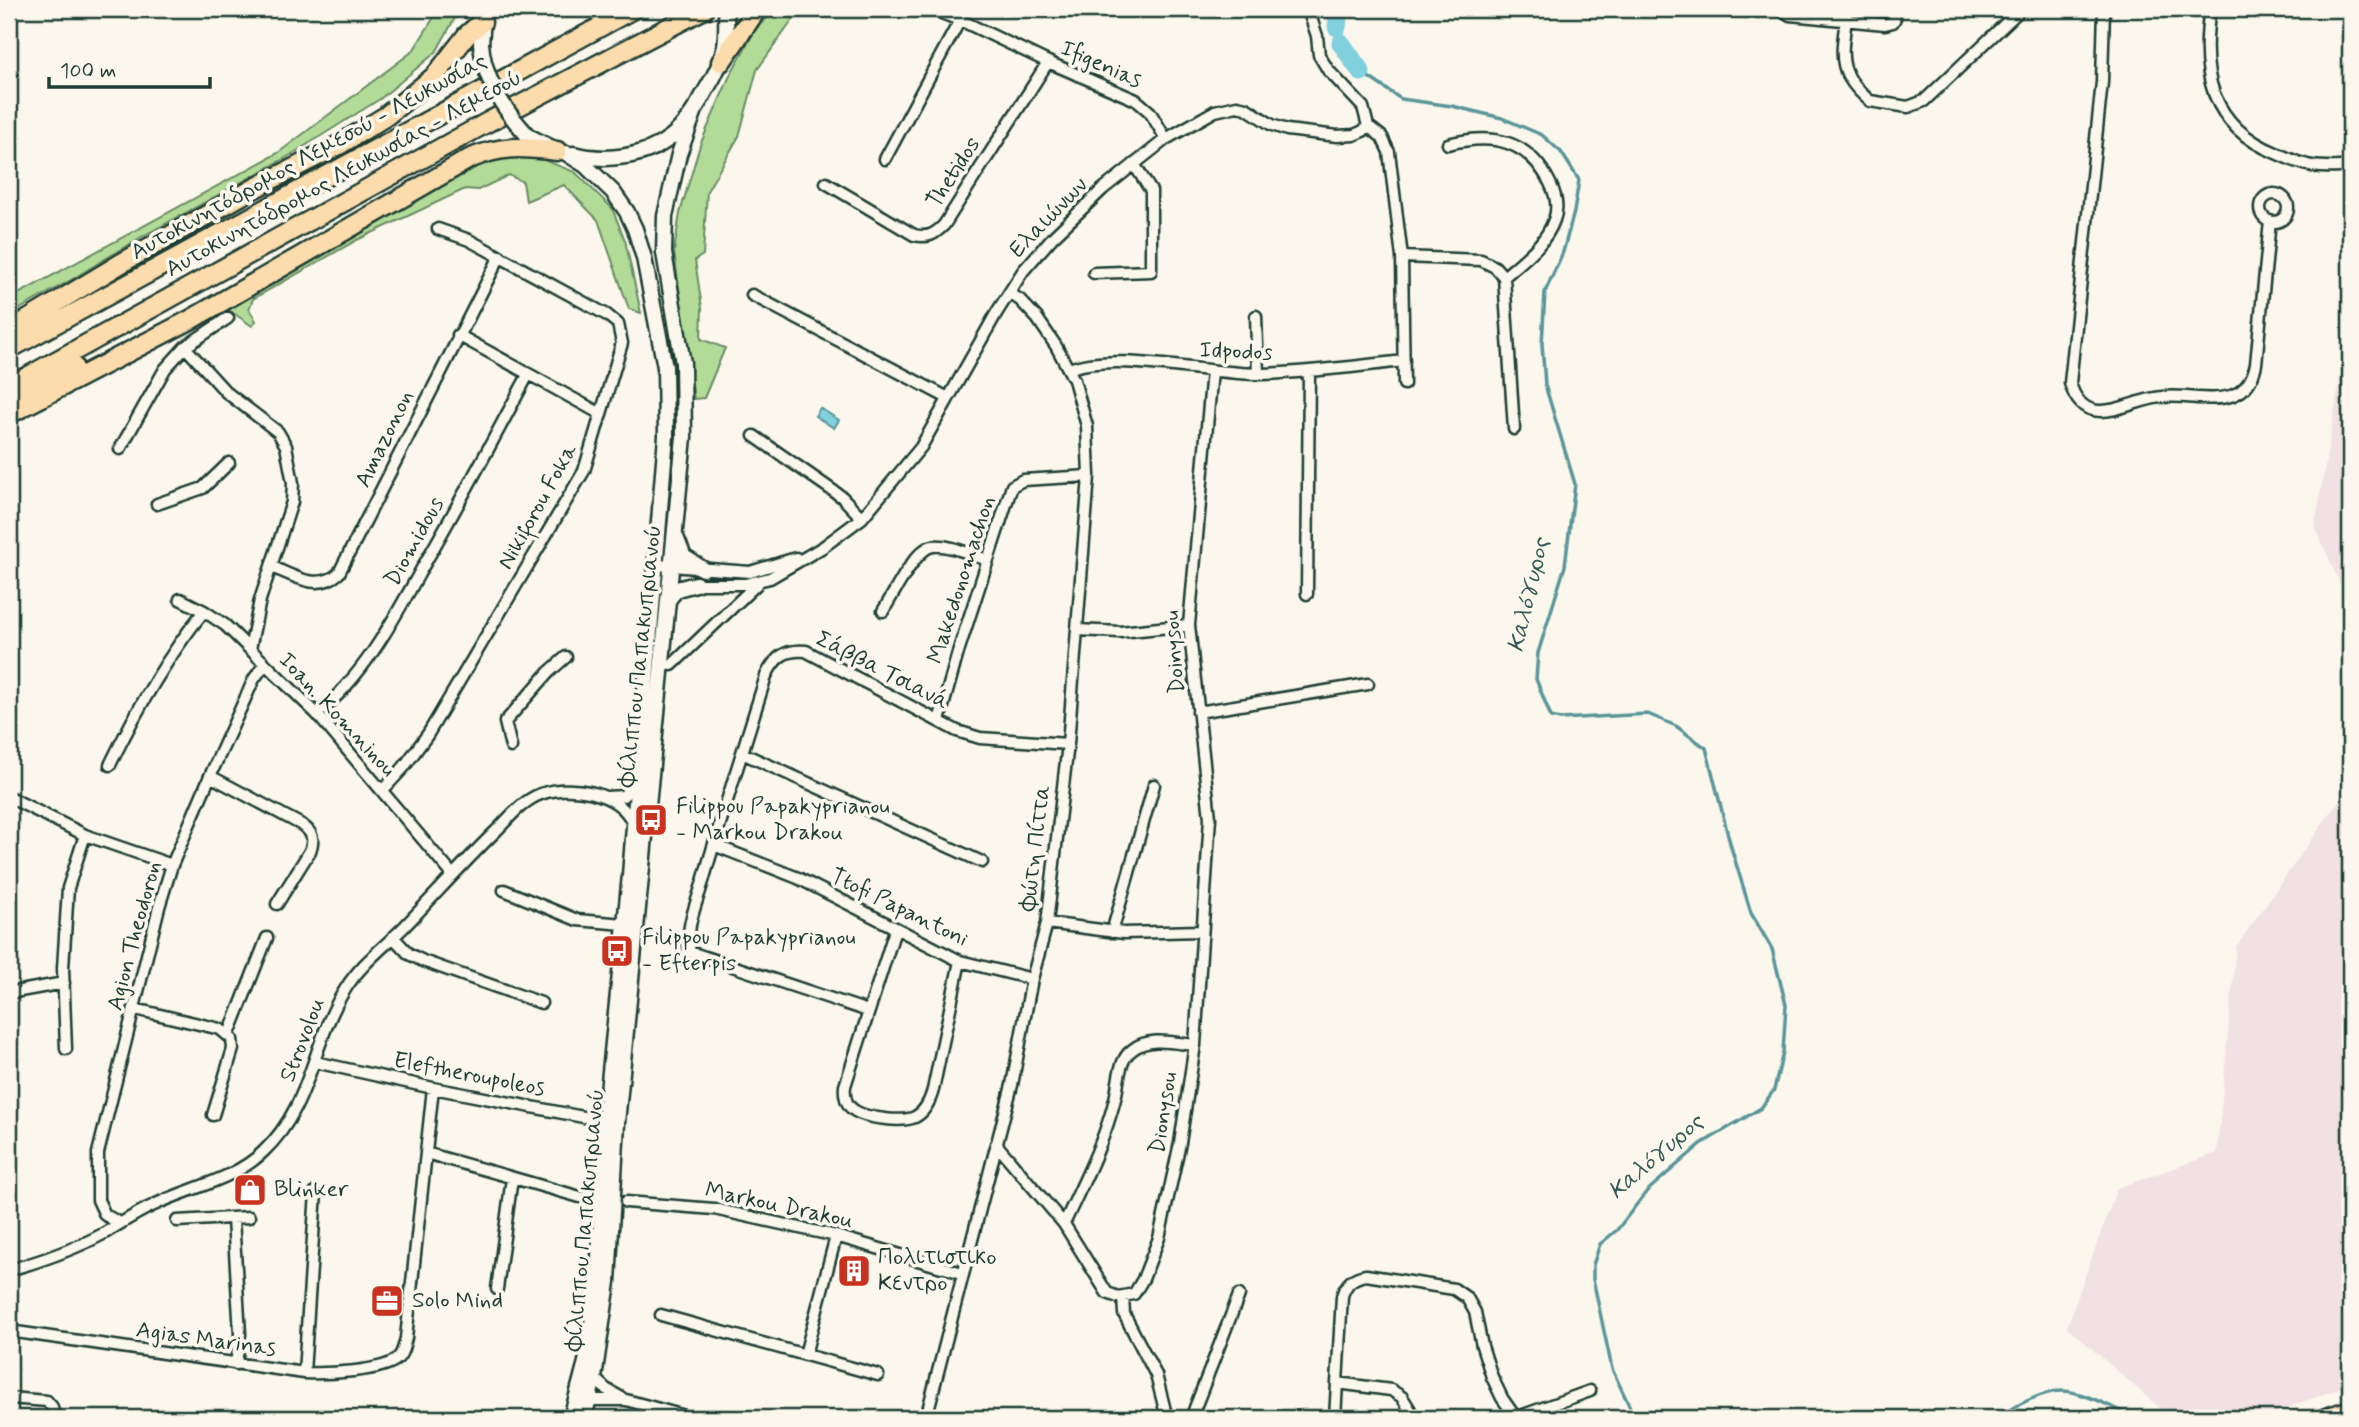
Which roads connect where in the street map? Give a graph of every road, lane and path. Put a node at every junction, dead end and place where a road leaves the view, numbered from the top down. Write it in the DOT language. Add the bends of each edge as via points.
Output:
graph roads {
  1 [pos="633,9"];
  2 [pos="705,9"];
  3 [pos="726,9"];
  4 [pos="757,9"];
  5 [pos="930,9"];
  6 [pos="1308,9"];
  7 [pos="1780,9"];
  8 [pos="1847,9"];
  9 [pos="1888,9"];
  10 [pos="2021,9"];
  11 [pos="2104,9"];
  12 [pos="2210,9"];
  13 [pos="483,15"];
  14 [pos="960,20"];
  15 [pos="1846,21"];
  16 [pos="721,62"];
  17 [pos="1048,62"];
  18 [pos="695,110"];
  19 [pos="1368,125"];
  20 [pos="1166,139"];
  21 [pos="1448,144"];
  22 [pos="562,152"];
  23 [pos="885,159"];
  24 [pos="1134,164"];
  25 [pos="2350,167"];
  26 [pos="826,183"];
  27 [pos="2270,221"];
  28 [pos="438,229"];
  29 [pos="500,256"];
  30 [pos="1402,257"];
  31 [pos="1094,273"];
  32 [pos="1504,277"];
  33 [pos="1009,293"];
  34 [pos="752,295"];
  35 [pos="223,299"];
  36 [pos="1256,316"];
  37 [pos="228,318"];
  38 [pos="9,331"];
  39 [pos="458,335"];
  40 [pos="186,346"];
  41 [pos="9,349"];
  42 [pos="1404,361"];
  43 [pos="1069,369"];
  44 [pos="1212,371"];
  45 [pos="1309,372"];
  46 [pos="1258,374"];
  47 [pos="528,375"];
  48 [pos="1405,384"];
  49 [pos="9,387"];
  50 [pos="948,398"];
  51 [pos="9,400"];
  52 [pos="9,414"];
  53 [pos="601,414"];
  54 [pos="1514,429"];
  55 [pos="754,436"];
  56 [pos="120,449"];
  57 [pos="229,463"];
  58 [pos="1089,476"];
  59 [pos="157,504"];
  60 [pos="862,518"];
  61 [pos="675,532"];
  62 [pos="823,547"];
  63 [pos="988,560"];
  64 [pos="664,566"];
  65 [pos="272,567"];
  66 [pos="703,569"];
  67 [pos="758,582"];
  68 [pos="663,583"];
  69 [pos="696,584"];
  70 [pos="1307,594"];
  71 [pos="180,599"];
  72 [pos="667,603"];
  73 [pos="204,611"];
  74 [pos="883,611"];
  75 [pos="1189,625"];
  76 [pos="1077,630"];
  77 [pos="250,649"];
  78 [pos="566,657"];
  79 [pos="265,664"];
  80 [pos="672,665"];
  81 [pos="1368,684"];
  82 [pos="1198,712"];
  83 [pos="317,714"];
  84 [pos="939,721"];
  85 [pos="1068,744"];
  86 [pos="511,747"];
  87 [pos="742,753"];
  88 [pos="110,765"];
  89 [pos="210,776"];
  90 [pos="638,782"];
  91 [pos="1154,785"];
  92 [pos="382,791"];
  93 [pos="9,797"];
  94 [pos="603,797"];
  95 [pos="634,827"];
  96 [pos="85,835"];
  97 [pos="714,845"];
  98 [pos="982,862"];
  99 [pos="172,864"];
  100 [pos="452,874"];
  101 [pos="504,890"];
  102 [pos="277,904"];
  103 [pos="1046,923"];
  104 [pos="625,924"];
  105 [pos="895,930"];
  106 [pos="1201,931"];
  107 [pos="1112,932"];
  108 [pos="393,937"];
  109 [pos="268,938"];
  110 [pos="960,961"];
  111 [pos="1032,979"];
  112 [pos="64,983"];
  113 [pos="9,993"];
  114 [pos="541,1003"];
  115 [pos="135,1009"];
  116 [pos="868,1011"];
  117 [pos="229,1034"];
  118 [pos="1195,1045"];
  119 [pos="66,1049"];
  120 [pos="315,1062"];
  121 [pos="433,1088"];
  122 [pos="213,1115"];
  123 [pos="611,1122"];
  124 [pos="996,1144"];
  125 [pos="426,1153"];
  126 [pos="512,1178"];
  127 [pos="316,1192"];
  128 [pos="587,1199"];
  129 [pos="626,1202"];
  130 [pos="249,1217"];
  131 [pos="233,1219"];
  132 [pos="177,1221"];
  133 [pos="120,1223"];
  134 [pos="1064,1224"];
  135 [pos="835,1236"];
  136 [pos="9,1270"];
  137 [pos="962,1273"];
  138 [pos="497,1290"];
  139 [pos="1239,1295"];
  140 [pos="1123,1297"];
  141 [pos="661,1315"];
  142 [pos="9,1331"];
  143 [pos="805,1355"];
  144 [pos="236,1364"];
  145 [pos="304,1373"];
  146 [pos="878,1376"];
  147 [pos="594,1378"];
  148 [pos="1337,1383"];
  149 [pos="1590,1391"];
  150 [pos="9,1398"];
  151 [pos="590,1400"];
  152 [pos="626,1400"];
  153 [pos="2350,1408"];
  154 [pos="54,1418"];
  155 [pos="572,1418"];
  156 [pos="584,1418"];
  157 [pos="692,1418"];
  158 [pos="927,1418"];
  159 [pos="1167,1418"];
  160 [pos="1191,1418"];
  161 [pos="1335,1418"];
  162 [pos="1415,1418"];
  163 [pos="1515,1418"];
  164 [pos="2320,1418"];
  1 -- 41 [label="highway, Αυτοκινητόδρομος Λεμεσού - Λευκωσίας"];
  2 -- 49 [label="highway, Αυτοκινητόδρομος Λευκωσίας - Λεμεσού" via="488,122"];
  3 -- 16 [label="main road"];
  4 -- 16 [label="highway"];
  5 -- 14 [label="street, Ifigenias"];
  6 -- 19 [label="street" via="1319,55 1363,107"];
  7 -- 15 [label="street" via="1790,15"];
  8 -- 15 [label="street"];
  9 -- 15 [label="street" via="1895,15 1890,24"];
  10 -- 15 [label="street" via="1924,101 1908,107 1870,101 1848,76 1843,63"];
  11 -- 27 [label="street" via="2102,82 2070,375 2072,391 2082,404 2106,411 2159,397 2233,396 2247,387 2256,364"];
  12 -- 25 [label="street" via="2207,69 2228,119 2255,142 2280,155 2311,166"];
  13 -- 22 [label="main road, bridge" via="482,58 492,87 528,136"];
  13 -- 38 [label="highway" via="435,76 386,116"];
  14 -- 17 [label="street, Ifigenias"];
  14 -- 23 [label="street"];
  16 -- 18 [label="main road"];
  17 -- 20 [label="street, Ifigenias" via="1144,106"];
  17 -- 26 [label="street, Thetidos" via="934,234 914,235"];
  18 -- 22 [label="main road" via="670,138 646,150 586,158"];
  18 -- 61 [label="main road, Φίλιππου Παπακυπριανού" via="665,216 664,253 682,363 684,437"];
  19 -- 20 [label="street, Ελαιώνων" via="1354,135 1287,130 1237,106 1215,111"];
  19 -- 30 [label="street" via="1382,137 1389,152"];
  20 -- 24 [label="street, Ελαιώνων"];
  21 -- 32 [label="street" via="1480,138 1517,147 1541,168 1555,194 1556,214 1549,232"];
  22 -- 35 [label="highway" via="510,147 469,159"];
  22 -- 64 [label="main road, Φίλιππου Παπακυπριανού" via="585,165 613,192 627,212 644,258 665,367"];
  24 -- 31 [label="street" via="1151,191 1151,271"];
  24 -- 33 [label="street, Ελαιώνων" via="1052,238"];
  28 -- 29 [label="street, Nikiforou Foka"];
  29 -- 39 [label="street, Amazonon"];
  29 -- 53 [label="street, Nikiforou Foka" via="618,324 622,347"];
  30 -- 32 [label="street" via="1481,260"];
  30 -- 42 [label="street"];
  32 -- 54 [label="street"];
  33 -- 43 [label="street, Φώτη Πίττα" via="1037,318"];
  33 -- 50 [label="street, Ελαιώνων"];
  34 -- 50 [label="street"];
  35 -- 51 [label="highway"];
  35 -- 52 [label="highway"];
  36 -- 46 [label="street"];
  37 -- 40 [label="street"];
  39 -- 47 [label="street"];
  39 -- 65 [label="street, Amazonon" via="339,573 316,583"];
  40 -- 56 [label="street" via="165,369"];
  40 -- 65 [label="street" via="226,392 284,440 293,492"];
  42 -- 45 [label="street, Idpodos"];
  42 -- 48 [label="street"];
  43 -- 44 [label="street, Idpodos" via="1095,361"];
  43 -- 58 [label="street, Φώτη Πίττα" via="1087,426"];
  44 -- 46 [label="street, Idpodos"];
  44 -- 75 [label="street, Doinysou"];
  45 -- 46 [label="street, Idpodos"];
  45 -- 70 [label="street"];
  47 -- 53 [label="street"];
  47 -- 83 [label="street, Diomidous" via="391,624 352,680"];
  50 -- 60 [label="street, Ελαιώνων" via="921,447"];
  53 -- 92 [label="street, Nikiforou Foka" via="584,471 548,535 421,745"];
  55 -- 60 [label="street" via="842,497"];
  57 -- 59 [label="street" via="203,488"];
  58 -- 63 [label="street, Makedonomachon" via="1016,482"];
  58 -- 76 [label="street, Φώτη Πίττα"];
  60 -- 62 [label="street, Ελαιώνων"];
  61 -- 64 [label="main road, Φίλιππου Παπακυπριανού"];
  61 -- 66 [label="main road" via="684,556"];
  62 -- 66 [label="street, Ελαιώνων" via="763,570"];
  62 -- 67 [label="street, Ελαιώνων"];
  63 -- 74 [label="street" via="942,546 926,548"];
  63 -- 84 [label="street, Makedonomachon"];
  64 -- 66 [label="street, Ελαιώνων"];
  64 -- 68 [label="main road, Φίλιππου Παπακυπριανού"];
  65 -- 77 [label="street"];
  67 -- 69 [label="street, Ελαιώνων"];
  67 -- 80 [label="street"];
  68 -- 69 [label="street, Ελαιώνων"];
  68 -- 72 [label="main road, Φίλιππου Παπακυπριανού"];
  68 -- 90 [label="main road, Φίλιππου Παπακυπριανού"];
  69 -- 72 [label="main road" via="677,589"];
  71 -- 73 [label="street, Ioan. Komninou"];
  72 -- 123 [label="main road, Φίλιππου Παπακυπριανού"];
  73 -- 77 [label="street, Ioan. Komninou"];
  73 -- 88 [label="street" via="139,707"];
  75 -- 76 [label="street" via="1120,632"];
  75 -- 82 [label="street, Doinysou"];
  76 -- 85 [label="street, Φώτη Πίττα"];
  77 -- 79 [label="street, Ioan. Komninou"];
  78 -- 86 [label="street" via="505,722"];
  79 -- 83 [label="street, Ioan. Komninou"];
  79 -- 89 [label="street, Agion Theodoron"];
  81 -- 82 [label="street"];
  82 -- 106 [label="street, Doinysou" via="1210,818"];
  83 -- 92 [label="street, Ioan. Komninou"];
  84 -- 85 [label="street, Σάββα Τσιανά" via="980,738"];
  84 -- 87 [label="street, Σάββα Τσιανά" via="816,654 791,650 779,656 766,676"];
  85 -- 103 [label="street, Φώτη Πίττα"];
  87 -- 97 [label="street, Σάββα Τσιανά"];
  87 -- 98 [label="street"];
  89 -- 99 [label="street, Agion Theodoron"];
  89 -- 102 [label="street" via="311,832 310,851"];
  90 -- 94 [label="street" via="623,796"];
  90 -- 95 [label="main road, Φίλιππου Παπακυπριανού"];
  91 -- 107 [label="street"];
  92 -- 100 [label="street, Ioan. Komninou"];
  93 -- 96 [label="street"];
  94 -- 95 [label="street, Strovolou" via="624,808"];
  94 -- 100 [label="street, Strovolou" via="566,789 538,795"];
  95 -- 104 [label="main road, Φίλιππου Παπακυπριανού"];
  96 -- 99 [label="street"];
  96 -- 112 [label="street" via="68,888"];
  97 -- 105 [label="street, Ttofi Papantoni" via="798,878"];
  97 -- 116 [label="street, Σάββα Τσιανά" via="689,931 690,952"];
  99 -- 115 [label="street, Agion Theodoron"];
  100 -- 108 [label="street, Strovolou"];
  101 -- 104 [label="street" via="570,918"];
  103 -- 107 [label="street"];
  103 -- 111 [label="street, Φώτη Πίττα"];
  104 -- 123 [label="main road, Φίλιππου Παπακυπριανού"];
  105 -- 110 [label="street, Ttofi Papantoni"];
  105 -- 116 [label="street"];
  106 -- 107 [label="street"];
  106 -- 118 [label="street, Dionysou"];
  108 -- 114 [label="street" via="415,958"];
  108 -- 120 [label="street, Strovolou" via="343,992"];
  109 -- 117 [label="street"];
  110 -- 111 [label="street, Ttofi Papantoni"];
  110 -- 116 [label="street" via="933,1090 924,1110 912,1118 893,1120 855,1111 845,1096"];
  111 -- 124 [label="street, Φώτη Πίττα"];
  112 -- 113 [label="street"];
  112 -- 119 [label="street"];
  115 -- 117 [label="street"];
  115 -- 133 [label="street, Agion Theodoron" via="97,1172 101,1208"];
  117 -- 122 [label="street" via="233,1049"];
  118 -- 134 [label="street" via="1154,1041 1129,1051 1098,1149"];
  118 -- 140 [label="street, Dionysou" via="1159,1238 1134,1294"];
  120 -- 121 [label="street, Eleftheroupoleos"];
  120 -- 133 [label="street, Strovolou" via="285,1127 255,1160"];
  121 -- 123 [label="street, Eleftheroupoleos"];
  121 -- 125 [label="street"];
  123 -- 147 [label="main road, Φίλιππου Παπακυπριανού" via="608,1282"];
  123 -- 155 [label="main road, Φίλιππου Παπακυπριανού" via="597,1291"];
  124 -- 134 [label="street"];
  124 -- 137 [label="street, Φώτη Πίττα"];
  125 -- 126 [label="street"];
  125 -- 145 [label="street, Agias Marinas" via="402,1351 396,1360 344,1373"];
  126 -- 128 [label="street"];
  126 -- 138 [label="street"];
  127 -- 145 [label="street"];
  129 -- 135 [label="street, Markou Drakou" via="714,1209"];
  130 -- 131 [label="street"];
  131 -- 132 [label="street"];
  131 -- 144 [label="street" via="240,1334"];
  133 -- 136 [label="street, Strovolou" via="60,1254"];
  134 -- 140 [label="street" via="1103,1288"];
  135 -- 137 [label="street, Markou Drakou"];
  135 -- 143 [label="street"];
  137 -- 158 [label="street, Φώτη Πίττα"];
  139 -- 160 [label="street"];
  140 -- 159 [label="street" via="1124,1314 1156,1375"];
  141 -- 143 [label="street"];
  142 -- 144 [label="street, Agias Marinas"];
  143 -- 146 [label="street"];
  144 -- 145 [label="street, Agias Marinas"];
  147 -- 151 [label="main road, Φίλιππου Παπακυπριανού"];
  147 -- 152 [label="street"];
  148 -- 161 [label="street"];
  148 -- 162 [label="street" via="1391,1390 1402,1397"];
  148 -- 163 [label="street" via="1342,1296 1354,1278 1371,1275 1454,1289 1473,1307 1492,1377"];
  149 -- 163 [label="street"];
  150 -- 154 [label="street" via="50,1403"];
  151 -- 152 [label="street"];
  151 -- 156 [label="main road, Φίλιππου Παπακυπριανού"];
  152 -- 157 [label="street"];
  153 -- 164 [label="main road"];
}
